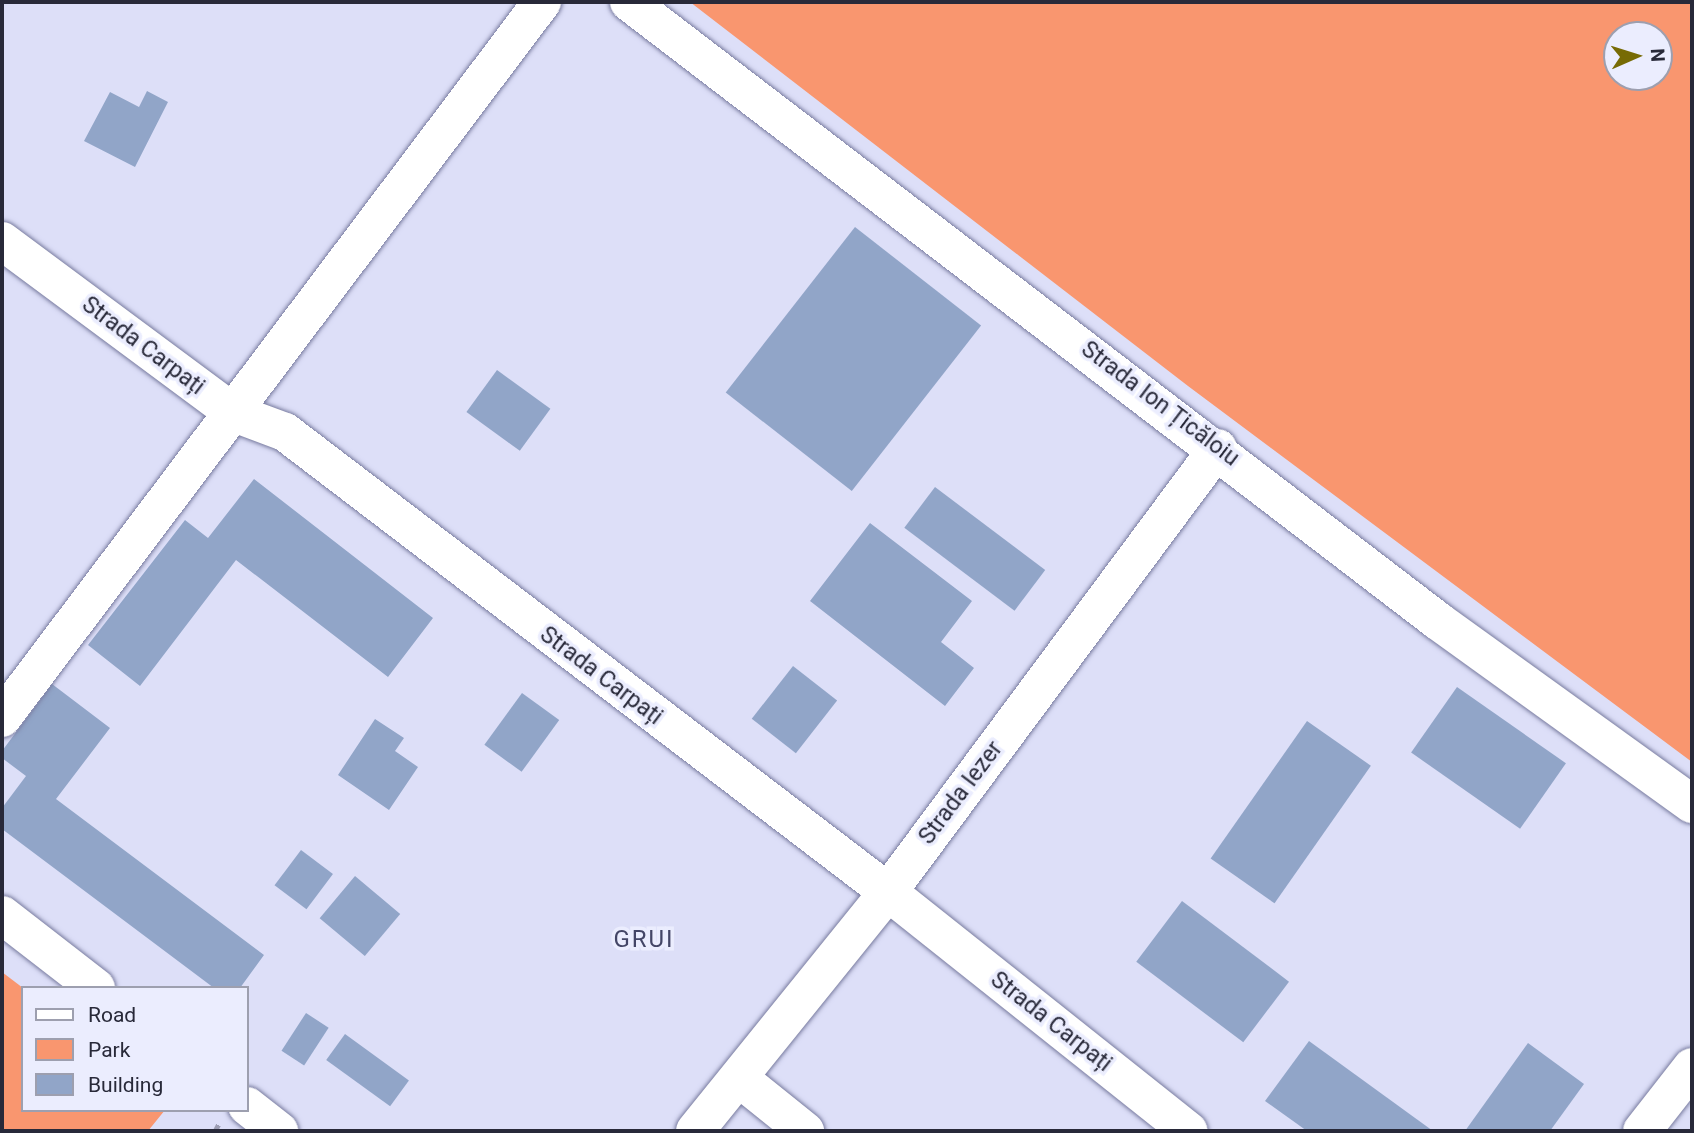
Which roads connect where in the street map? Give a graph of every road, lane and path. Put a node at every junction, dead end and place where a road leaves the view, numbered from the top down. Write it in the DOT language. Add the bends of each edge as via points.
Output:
graph roads {
  1 [pos="542,2"];
  2 [pos="629,2"];
  3 [pos="2,241"];
  4 [pos="234,413"];
  5 [pos="1218,448"];
  6 [pos="2,718"];
  7 [pos="1692,804"];
  8 [pos="888,892"];
  9 [pos="2,915"];
  10 [pos="93,986"];
  11 [pos="1692,1066"];
  12 [pos="739,1077"];
  13 [pos="248,1107"];
  14 [pos="278,1131"];
  15 [pos="695,1131"];
  16 [pos="805,1131"];
  17 [pos="1189,1131"];
  18 [pos="1642,1131"];
  1 -- 4 [label="street"];
  2 -- 5 [label="street, Strada Ion Țicăloiu"];
  3 -- 4 [label="street, Strada Carpați"];
  4 -- 6 [label="street"];
  4 -- 8 [label="street, Strada Carpați" via="285,432"];
  5 -- 7 [label="street, Strada Ion Țicăloiu" via="1438,621"];
  5 -- 8 [label="street, Strada Iezer"];
  8 -- 12 [label="street, Strada Iezer"];
  8 -- 17 [label="street, Strada Carpați"];
  9 -- 10 [label="street"];
  11 -- 18 [label="street"];
  12 -- 15 [label="street, Strada Iezer"];
  12 -- 16 [label="street"];
  13 -- 14 [label="street"];
}
